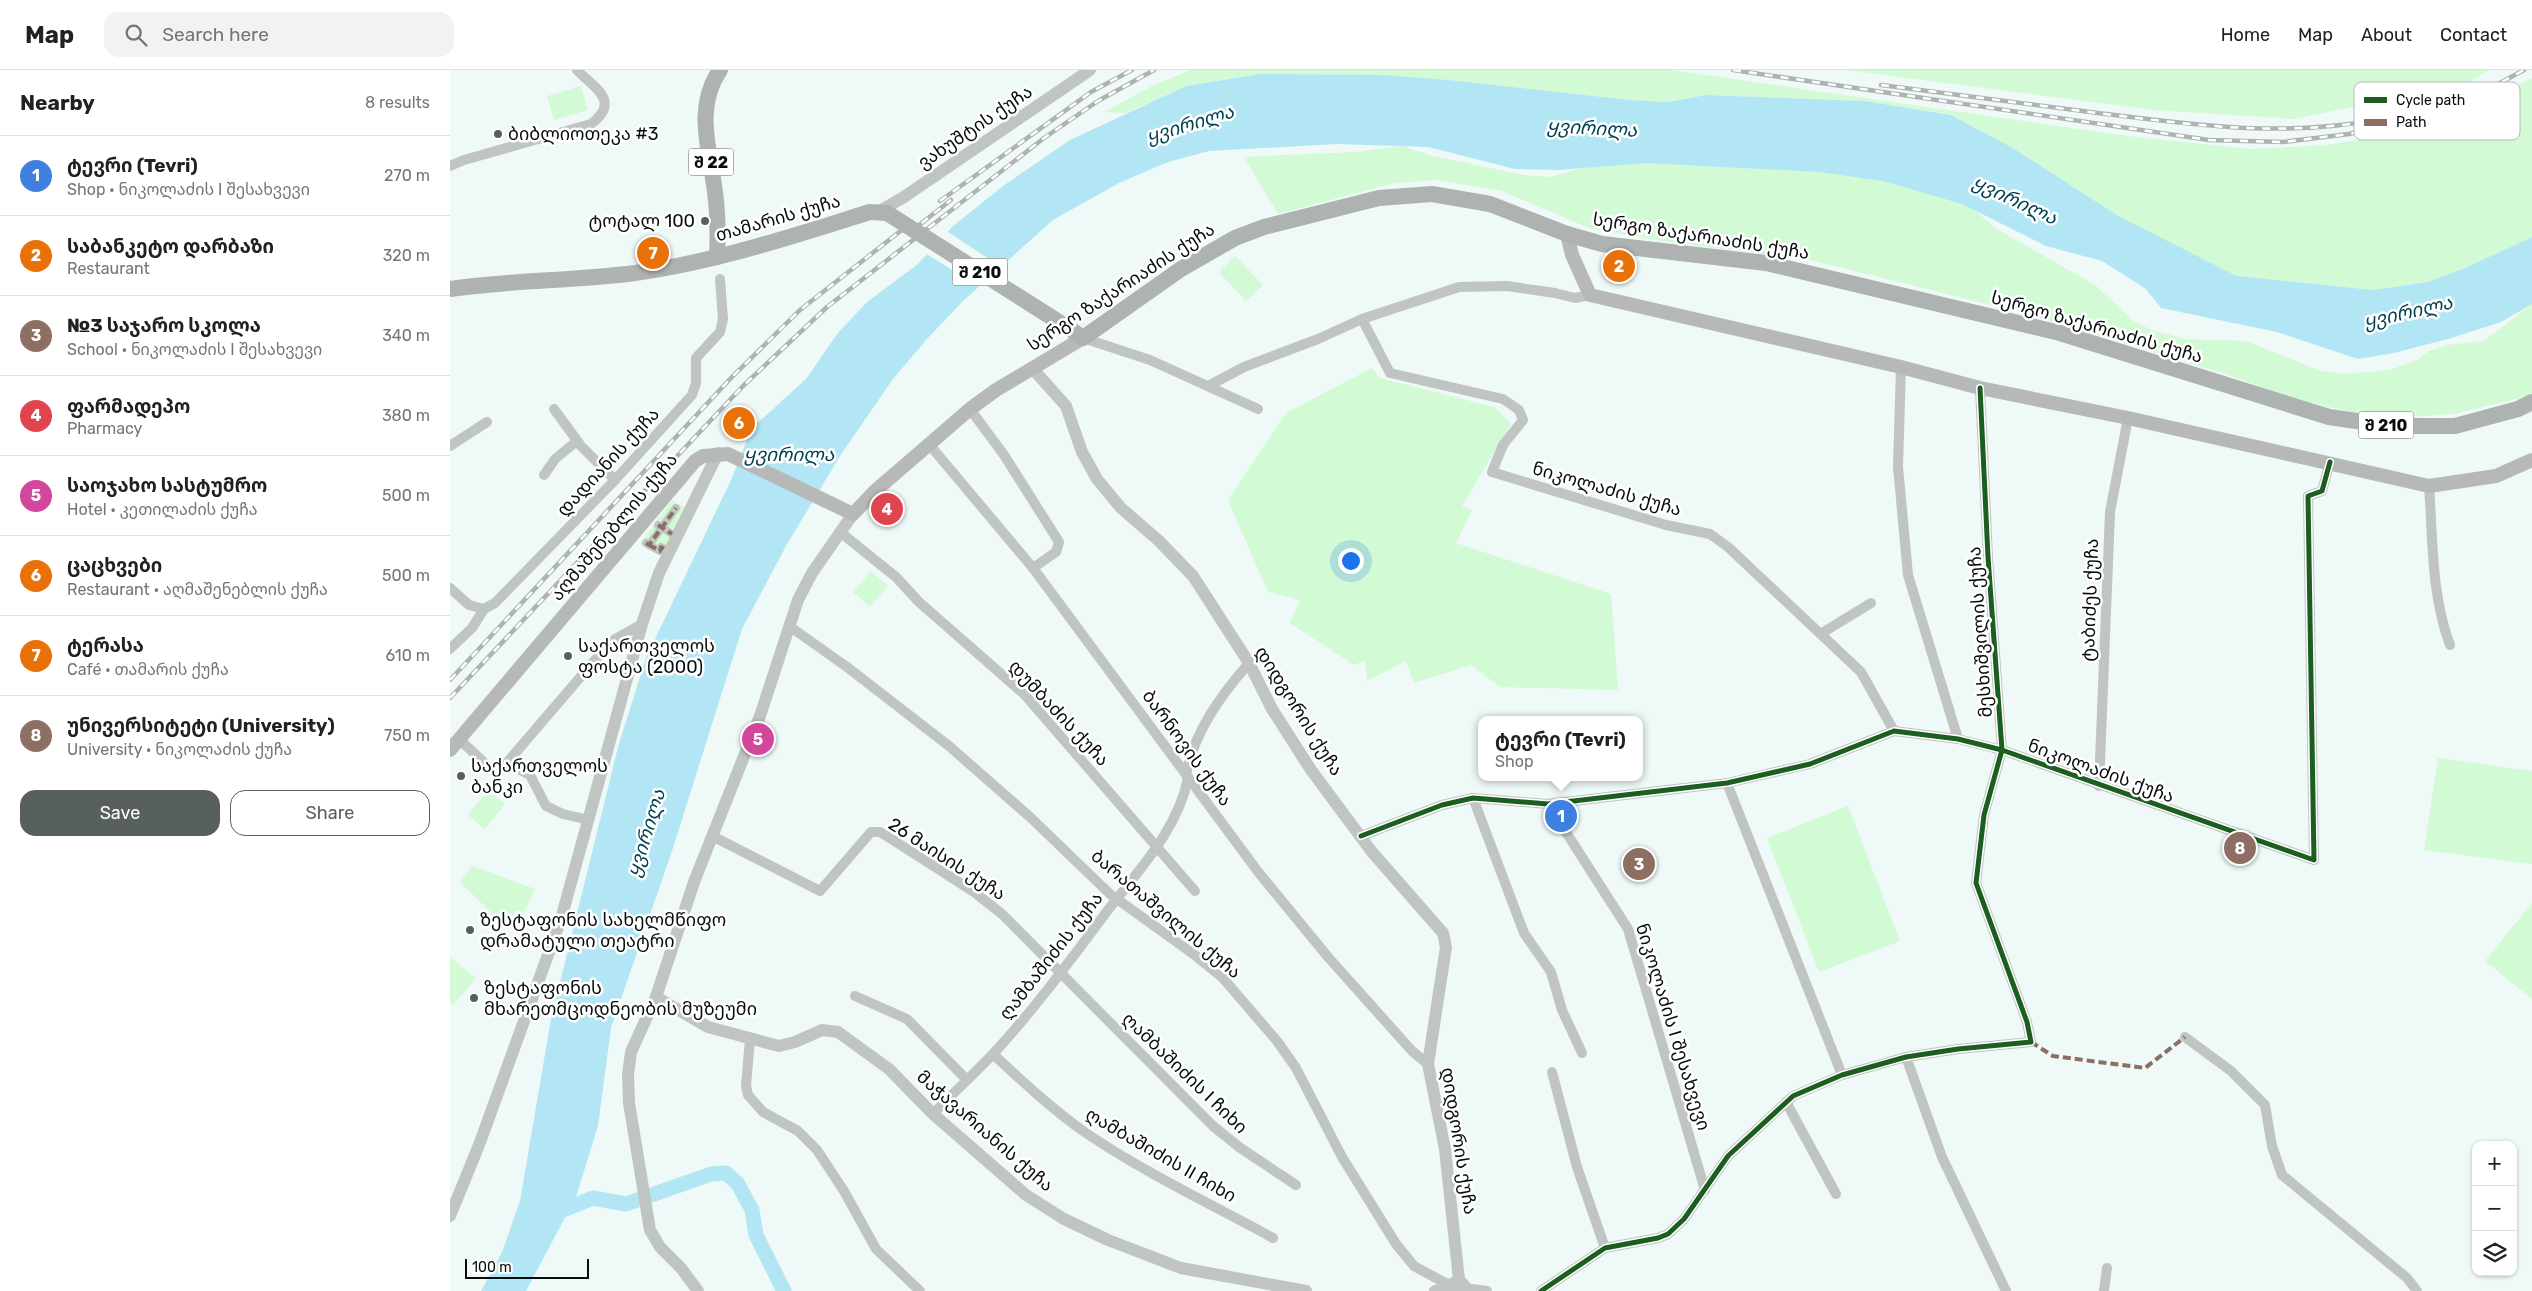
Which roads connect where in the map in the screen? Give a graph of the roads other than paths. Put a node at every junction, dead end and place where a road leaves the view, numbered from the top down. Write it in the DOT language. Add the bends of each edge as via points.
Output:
graph roads {
  1 [pos="576,70"];
  2 [pos="720,70"];
  3 [pos="1090,70"];
  4 [pos="450,166"];
  5 [pos="883,212"];
  6 [pos="1567,234"];
  7 [pos="717,257"];
  8 [pos="720,279"];
  9 [pos="450,289"];
  10 [pos="1590,295"];
  11 [pos="1362,319"];
  12 [pos="1078,334"];
  13 [pos="1901,367"];
  14 [pos="1032,368"];
  15 [pos="1210,385"];
  16 [pos="1980,388"];
  17 [pos="2532,402"];
  18 [pos="554,409"];
  19 [pos="970,409"];
  20 [pos="1258,409"];
  21 [pos="2128,418"];
  22 [pos="487,422"];
  23 [pos="577,441"];
  24 [pos="928,443"];
  25 [pos="450,446"];
  26 [pos="723,454"];
  27 [pos="2532,460"];
  28 [pos="2330,462"];
  29 [pos="544,475"];
  30 [pos="615,480"];
  31 [pos="2430,486"];
  32 [pos="676,508"];
  33 [pos="853,514"];
  34 [pos="660,527"];
  35 [pos="840,532"];
  36 [pos="672,534"];
  37 [pos="665,549"];
  38 [pos="1033,568"];
  39 [pos="451,592"];
  40 [pos="1871,603"];
  41 [pos="484,609"];
  42 [pos="642,624"];
  43 [pos="789,626"];
  44 [pos="1822,633"];
  45 [pos="2450,645"];
  46 [pos="450,649"];
  47 [pos="1249,663"];
  48 [pos="1894,731"];
  49 [pos="1958,739"];
  50 [pos="454,745"];
  51 [pos="2002,750"];
  52 [pos="510,761"];
  53 [pos="1187,776"];
  54 [pos="1727,782"];
  55 [pos="2099,786"];
  56 [pos="1474,798"];
  57 [pos="1548,804"];
  58 [pos="589,820"];
  59 [pos="712,836"];
  60 [pos="1361,836"];
  61 [pos="1156,848"];
  62 [pos="1195,891"];
  63 [pos="1117,899"];
  64 [pos="1059,974"];
  65 [pos="855,996"];
  66 [pos="656,997"];
  67 [pos="2185,1038"];
  68 [pos="750,1039"];
  69 [pos="1582,1053"];
  70 [pos="992,1054"];
  71 [pos="1906,1057"];
  72 [pos="1428,1064"];
  73 [pos="1552,1072"];
  74 [pos="1842,1075"];
  75 [pos="966,1080"];
  76 [pos="1786,1102"];
  77 [pos="933,1114"];
  78 [pos="1296,1184"];
  79 [pos="1705,1190"];
  80 [pos="1836,1194"];
  81 [pos="450,1216"];
  82 [pos="1273,1238"];
  83 [pos="1605,1248"];
  84 [pos="2107,1268"];
  85 [pos="1457,1287"];
  86 [pos="698,1291"];
  87 [pos="920,1291"];
  88 [pos="1306,1291"];
  89 [pos="1435,1291"];
  90 [pos="1487,1291"];
  91 [pos="1541,1291"];
  92 [pos="2006,1291"];
  93 [pos="2104,1291"];
  94 [pos="2417,1291"];
  1 -- 4 [label="street" via="602,94 604,108 600,118 591,124"];
  2 -- 7 [label="main road, შ 22" via="712,82 704,109 715,193"];
  3 -- 5 [label="street, ვახუშტის ქუჩა"];
  5 -- 7 [label="main road, თამარის ქუჩა" via="870,212"];
  5 -- 12 [label="main road, შ 210, bridge"];
  6 -- 10 [label="main road" via="1572,255"];
  6 -- 12 [label="main road, სერგო ზაქარიაძის ქუჩა / შ 210" via="1490,204 1432,194 1379,198 1264,227 1235,238 1181,268"];
  6 -- 17 [label="main road, სერგო ზაქარიაძის ქუჩა / შ 210" via="1602,244 1766,263 1879,288 2060,333 2329,417 2391,426 2455,426 2518,409"];
  7 -- 9 [label="main road, თამარის ქუჩა" via="635,273 494,282"];
  8 -- 30 [label="street, დადიანის ქუჩა" via="723,319 720,332 696,358 696,382 692,395"];
  10 -- 11 [label="street" via="1575,298 1507,286 1459,287"];
  10 -- 13 [label="main road"];
  11 -- 15 [label="street" via="1244,367"];
  11 -- 44 [label="street, ნიკოლაძის ქუჩა" via="1390,373 1503,399 1519,410 1523,420 1503,445 1492,472 1666,525 1710,534"];
  12 -- 14 [label="main road, სერგო ზაქარიაძის ქუჩა"];
  12 -- 15 [label="street"];
  13 -- 16 [label="main road"];
  13 -- 49 [label="street" via="1898,467 1908,575"];
  14 -- 19 [label="main road, სერგო ზაქარიაძის ქუჩა"];
  14 -- 47 [label="street, დიდგორის ქუჩა" via="1066,406 1082,452 1097,479 1121,508 1193,576"];
  15 -- 20 [label="street"];
  16 -- 21 [label="main road"];
  16 -- 51 [label="street, მესხიშვილის ქუჩა"];
  18 -- 23 [label="street"];
  19 -- 24 [label="main road, სერგო ზაქარიაძის ქუჩა"];
  19 -- 38 [label="street" via="1004,455 1058,542 1056,552"];
  21 -- 28 [label="main road"];
  21 -- 55 [label="street, ტაბიძეს ქუჩა" via="2110,512"];
  22 -- 25 [label="street"];
  23 -- 29 [label="street" via="555,458"];
  23 -- 30 [label="street"];
  24 -- 33 [label="main road, სერგო ზაქარიაძის ქუჩა"];
  24 -- 38 [label="street, ბარნოვის ქუჩა"];
  26 -- 33 [label="main road"];
  26 -- 42 [label="street" via="668,553"];
  26 -- 50 [label="main road, აღმაშენებლის ქუჩა" via="704,456 695,461"];
  27 -- 31 [label="main road" via="2496,476"];
  28 -- 31 [label="main road"];
  28 -- 55 [label="street, ნიკოლაძის ქუჩა" via="2322,492 2308,496 2314,860"];
  30 -- 41 [label="street, დადიანის ქუჩა" via="495,603"];
  31 -- 45 [label="street" via="2436,582 2443,627"];
  32 -- 34 [label="street"];
  33 -- 35 [label="street"];
  34 -- 36 [label="street"];
  34 -- 37 [label="street" via="648,544 660,551 661,547"];
  35 -- 43 [label="street" via="812,573"];
  35 -- 61 [label="street, დუმბაძის ქუჩა" via="896,577 919,602 1024,694"];
  38 -- 53 [label="street, ბარნოვის ქუჩა"];
  39 -- 41 [label="street" via="469,605"];
  40 -- 44 [label="street"];
  41 -- 46 [label="street, დადიანის ქუჩა" via="472,628"];
  42 -- 52 [label="street" via="607,646"];
  42 -- 58 [label="street"];
  43 -- 59 [label="street" via="760,716"];
  43 -- 63 [label="street, ბარათაშვილის ქუჩა" via="949,746 1030,816"];
  44 -- 48 [label="street, ნიკოლაძის ქუჩა" via="1861,672"];
  47 -- 53 [label="street, ღამბაშიძის ქუჩა" via="1205,721 1188,764"];
  47 -- 60 [label="street, დიდგორის ქუჩა" via="1272,709"];
  48 -- 49 [label="street, ნიკოლაძის ქუჩა"];
  48 -- 54 [label="street, ნიკოლაძის ქუჩა" via="1810,764"];
  49 -- 51 [label="street, ნიკოლაძის ქუჩა"];
  50 -- 52 [label="street" via="493,772 499,772"];
  51 -- 55 [label="street, ნიკოლაძის ქუჩა"];
  51 -- 71 [label="street, მესხიშვილის ქუჩა" via="1984,815 1976,883 2027,1022 2030,1042 1958,1048"];
  52 -- 58 [label="street" via="530,775 546,806"];
  53 -- 61 [label="street, ღამბაშიძის ქუჩა" via="1176,816"];
  53 -- 72 [label="street, ბარნოვის ქუჩა" via="1259,873 1328,957 1412,1052"];
  54 -- 57 [label="street, ნიკოლაძის ქუჩა"];
  54 -- 74 [label="street"];
  56 -- 57 [label="street, ნიკოლაძის ქუჩა"];
  56 -- 60 [label="street, ნიკოლაძის ქუჩა" via="1442,805"];
  56 -- 69 [label="street" via="1524,933 1551,972 1562,1010"];
  57 -- 79 [label="street, ნიკოლაძის I შესახვევი" via="1628,929"];
  58 -- 81 [label="street" via="561,919"];
  59 -- 64 [label="street, 26 მაისის ქუჩა" via="820,891 871,832 880,832 991,904"];
  59 -- 66 [label="street"];
  60 -- 72 [label="street, დიდგორის ქუჩა" via="1429,915 1446,940"];
  61 -- 62 [label="street, დუმბაძის ქუჩა"];
  61 -- 63 [label="street, ღამბაშიძის ქუჩა"];
  63 -- 64 [label="street, ღამბაშიძის ქუჩა"];
  63 -- 85 [label="street, ბარათაშვილის ქუჩა" via="1216,972 1267,1028 1296,1068 1342,1157 1396,1244 1414,1266"];
  64 -- 70 [label="street, ღამბაშიძის ქუჩა"];
  64 -- 78 [label="street, ღამბაშიძის I ჩიხი" via="1213,1126"];
  65 -- 75 [label="street" via="907,1019"];
  66 -- 68 [label="street, მაჭავარიანის ქუჩა" via="708,1027"];
  66 -- 86 [label="street" via="635,1040 628,1075 628,1103 650,1230 660,1247"];
  67 -- 94 [label="street" via="2231,1071 2264,1105 2282,1175 2406,1278"];
  68 -- 77 [label="street, მაჭავარიანის ქუჩა" via="779,1046 822,1030 838,1032 889,1069"];
  68 -- 87 [label="street" via="748,1095 763,1112 798,1132 817,1150 876,1249"];
  70 -- 75 [label="street, ღამბაშიძის ქუჩა"];
  70 -- 82 [label="street, ღამბაშიძის II ჩიხი" via="1086,1132 1126,1158"];
  71 -- 74 [label="street"];
  71 -- 92 [label="street" via="1942,1157"];
  72 -- 85 [label="street, დიდგორის ქუჩა" via="1445,1149"];
  73 -- 83 [label="street" via="1576,1167"];
  74 -- 76 [label="street" via="1803,1091"];
  75 -- 77 [label="street, ღამბაშიძის ქუჩა"];
  76 -- 79 [label="street" via="1728,1156"];
  76 -- 80 [label="street"];
  77 -- 88 [label="street, მაჭავარიანის ქუჩა" via="1026,1195 1064,1219 1108,1240 1181,1268"];
  79 -- 83 [label="street" via="1684,1220 1668,1234"];
  83 -- 91 [label="street"];
  84 -- 93 [label="street"];
  85 -- 89 [label="street"];
  85 -- 90 [label="street"];
}
